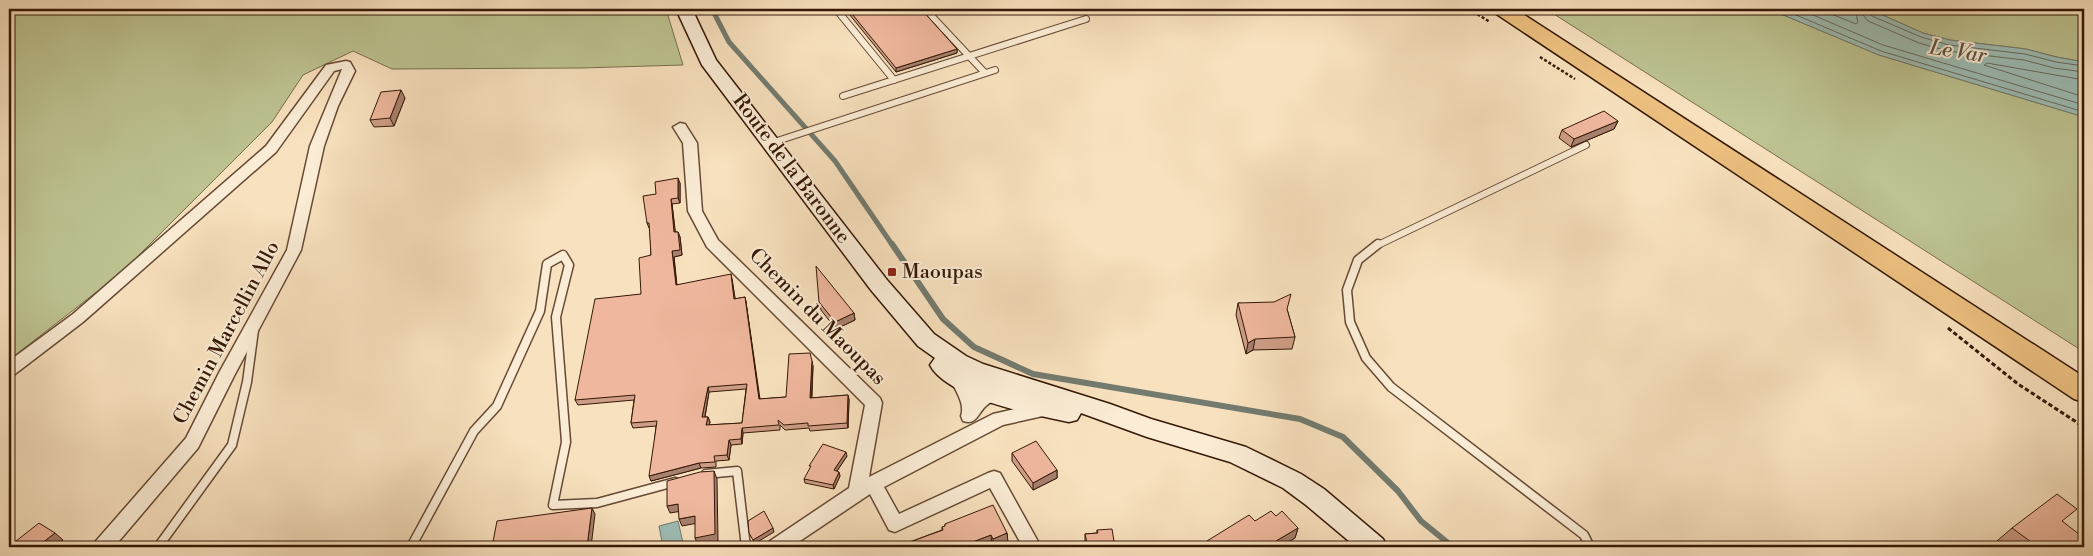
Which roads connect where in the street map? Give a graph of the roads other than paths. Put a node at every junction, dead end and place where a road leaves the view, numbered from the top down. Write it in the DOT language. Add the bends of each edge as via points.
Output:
graph roads {
  1 [pos="684,9"];
  2 [pos="836,9"];
  3 [pos="925,9"];
  4 [pos="1526,9"];
  5 [pos="1498,17"];
  6 [pos="1086,19"];
  7 [pos="968,56"];
  8 [pos="995,70"];
  9 [pos="985,73"];
  10 [pos="894,80"];
  11 [pos="843,96"];
  12 [pos="680,127"];
  13 [pos="770,143"];
  14 [pos="1586,145"];
  15 [pos="256,321"];
  16 [pos="910,322"];
  17 [pos="9,370"];
  18 [pos="2084,370"];
  19 [pos="957,378"];
  20 [pos="2084,391"];
  21 [pos="995,395"];
  22 [pos="971,414"];
  23 [pos="954,441"];
  24 [pos="693,477"];
  25 [pos="683,480"];
  26 [pos="874,483"];
  27 [pos="857,492"];
  28 [pos="103,547"];
  29 [pos="158,547"];
  30 [pos="411,547"];
  31 [pos="746,547"];
  32 [pos="777,547"];
  33 [pos="1032,547"];
  34 [pos="1374,547"];
  35 [pos="1590,547"];
  1 -- 13 [label="main road, Route de la Baronne" via="708,61"];
  2 -- 10 [label="lane"];
  3 -- 7 [label="lane"];
  4 -- 18 [label="highway"];
  5 -- 20 [label="highway"];
  6 -- 7 [label="lane"];
  7 -- 9 [label="lane"];
  7 -- 10 [label="lane"];
  8 -- 9 [label="lane"];
  9 -- 13 [label="lane"];
  10 -- 11 [label="lane"];
  12 -- 27 [label="street, Chemin du Maoupas" via="690,143 696,211 712,243 874,403"];
  13 -- 16 [label="main road, Route de la Baronne"];
  14 -- 35 [label="lane" via="1381,242 1358,260 1347,290 1350,322 1366,358 1391,387 1584,535"];
  15 -- 17 [label="street, Chemin Marcellin Allo" via="294,250 317,146 349,71 346,64 330,68 272,149 78,318"];
  15 -- 28 [label="street, Chemin Marcellin Allo" via="192,443"];
  15 -- 29 [label="lane" via="247,382 232,445"];
  16 -- 19 [label="main road, Route de la Baronne" via="933,358"];
  16 -- 21 [label="main road, Route de la Baronne" via="926,340 958,362"];
  19 -- 21 [label="main road, Route de la Baronne"];
  19 -- 22 [label="street"];
  21 -- 22 [label="street" via="980,401"];
  21 -- 23 [label="street"];
  21 -- 34 [label="main road, Route de la Baronne" via="1056,404 1236,454 1292,481"];
  22 -- 23 [label="street"];
  23 -- 26 [label="street"];
  24 -- 31 [label="lane" via="737,471"];
  25 -- 30 [label="lane" via="597,503 553,505 566,442 556,317 569,264 563,255 546,264 540,311 497,406 474,431"];
  26 -- 27 [label="street"];
  26 -- 33 [label="street" via="895,524 994,478"];
  27 -- 32 [label="street"];
}
